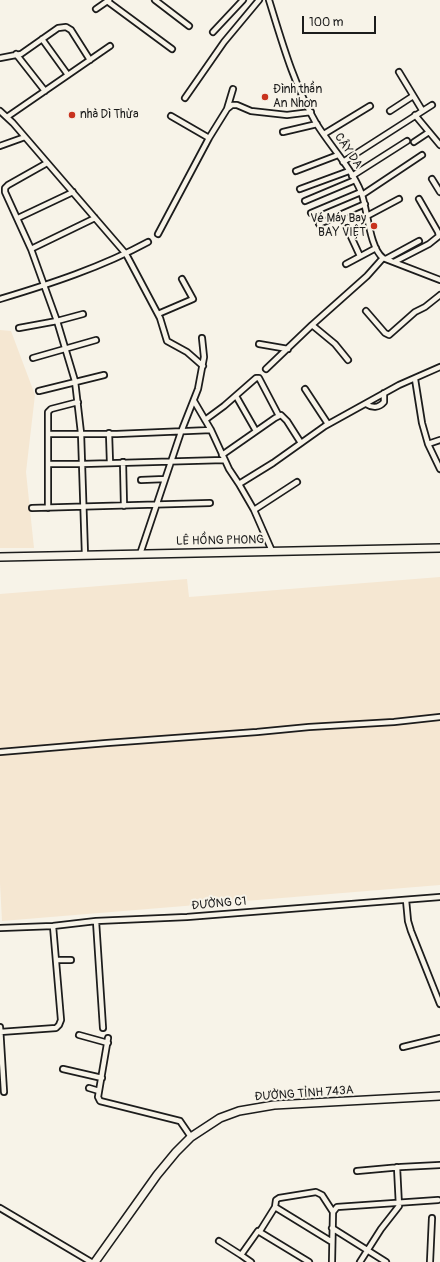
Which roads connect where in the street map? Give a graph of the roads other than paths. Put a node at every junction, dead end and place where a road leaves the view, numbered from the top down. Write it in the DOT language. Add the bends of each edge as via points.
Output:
graph roads {
  1 [pos="155,0"];
  2 [pos="243,0"];
  3 [pos="259,0"];
  4 [pos="269,0"];
  5 [pos="108,1"];
  6 [pos="96,9"];
  7 [pos="189,26"];
  8 [pos="213,32"];
  9 [pos="42,39"];
  10 [pos="110,46"];
  11 [pos="172,49"];
  12 [pos="16,54"];
  13 [pos="0,58"];
  14 [pos="90,60"];
  15 [pos="399,72"];
  16 [pos="68,75"];
  17 [pos="233,89"];
  18 [pos="45,91"];
  19 [pos="413,96"];
  20 [pos="185,98"];
  21 [pos="432,104"];
  22 [pos="370,106"];
  23 [pos="227,109"];
  24 [pos="0,110"];
  25 [pos="422,110"];
  26 [pos="390,111"];
  27 [pos="311,112"];
  28 [pos="415,115"];
  29 [pos="171,116"];
  30 [pos="7,117"];
  31 [pos="317,124"];
  32 [pos="283,132"];
  33 [pos="429,132"];
  34 [pos="324,134"];
  35 [pos="25,137"];
  36 [pos="209,138"];
  37 [pos="407,141"];
  38 [pos="414,142"];
  39 [pos="440,145"];
  40 [pos="0,146"];
  41 [pos="338,155"];
  42 [pos="422,155"];
  43 [pos="343,162"];
  44 [pos="47,163"];
  45 [pos="296,171"];
  46 [pos="349,171"];
  47 [pos="354,178"];
  48 [pos="432,179"];
  49 [pos="300,189"];
  50 [pos="73,192"];
  51 [pos="440,192"];
  52 [pos="361,193"];
  53 [pos="399,199"];
  54 [pos="419,199"];
  55 [pos="305,200"];
  56 [pos="365,204"];
  57 [pos="311,213"];
  58 [pos="367,216"];
  59 [pos="18,218"];
  60 [pos="95,218"];
  61 [pos="319,224"];
  62 [pos="347,228"];
  63 [pos="158,234"];
  64 [pos="419,241"];
  65 [pos="148,242"];
  66 [pos="376,248"];
  67 [pos="31,249"];
  68 [pos="126,254"];
  69 [pos="360,256"];
  70 [pos="384,259"];
  71 [pos="394,262"];
  72 [pos="346,264"];
  73 [pos="182,279"];
  74 [pos="440,280"];
  75 [pos="44,286"];
  76 [pos="440,294"];
  77 [pos="0,299"];
  78 [pos="366,311"];
  79 [pos="82,314"];
  80 [pos="158,314"];
  81 [pos="56,321"];
  82 [pos="312,325"];
  83 [pos="19,328"];
  84 [pos="202,338"];
  85 [pos="96,340"];
  86 [pos="259,344"];
  87 [pos="64,348"];
  88 [pos="288,349"];
  89 [pos="33,358"];
  90 [pos="348,360"];
  91 [pos="203,366"];
  92 [pos="440,367"];
  93 [pos="266,369"];
  94 [pos="104,375"];
  95 [pos="415,379"];
  96 [pos="75,381"];
  97 [pos="305,389"];
  98 [pos="39,391"];
  99 [pos="384,393"];
  100 [pos="236,396"];
  101 [pos="194,401"];
  102 [pos="78,402"];
  103 [pos="366,404"];
  104 [pos="279,416"];
  105 [pos="205,420"];
  106 [pos="328,424"];
  107 [pos="211,430"];
  108 [pos="256,431"];
  109 [pos="181,432"];
  110 [pos="81,433"];
  111 [pos="109,433"];
  112 [pos="48,434"];
  113 [pos="440,440"];
  114 [pos="301,443"];
  115 [pos="428,444"];
  116 [pos="223,457"];
  117 [pos="171,461"];
  118 [pos="123,462"];
  119 [pos="110,463"];
  120 [pos="48,464"];
  121 [pos="82,464"];
  122 [pos="440,469"];
  123 [pos="165,479"];
  124 [pos="140,480"];
  125 [pos="297,482"];
  126 [pos="240,484"];
  127 [pos="210,503"];
  128 [pos="156,505"];
  129 [pos="83,506"];
  130 [pos="124,506"];
  131 [pos="32,508"];
  132 [pos="48,508"];
  133 [pos="254,510"];
  134 [pos="440,548"];
  135 [pos="272,551"];
  136 [pos="140,554"];
  137 [pos="85,555"];
  138 [pos="0,557"];
  139 [pos="440,717"];
  140 [pos="0,752"];
  141 [pos="440,897"];
  142 [pos="406,900"];
  143 [pos="96,921"];
  144 [pos="53,926"];
  145 [pos="0,928"];
  146 [pos="56,960"];
  147 [pos="71,960"];
  148 [pos="440,1004"];
  149 [pos="0,1027"];
  150 [pos="103,1028"];
  151 [pos="0,1032"];
  152 [pos="79,1035"];
  153 [pos="440,1038"];
  154 [pos="403,1046"];
  155 [pos="63,1069"];
  156 [pos="102,1078"];
  157 [pos="90,1088"];
  158 [pos="99,1091"];
  159 [pos="4,1092"];
  160 [pos="440,1096"];
  161 [pos="191,1138"];
  162 [pos="440,1165"];
  163 [pos="397,1167"];
  164 [pos="357,1171"];
  165 [pos="438,1200"];
  166 [pos="399,1202"];
  167 [pos="275,1207"];
  168 [pos="0,1208"];
  169 [pos="333,1212"];
  170 [pos="432,1218"];
  171 [pos="332,1228"];
  172 [pos="260,1232"];
  173 [pos="219,1241"];
  174 [pos="332,1242"];
  175 [pos="367,1250"];
  176 [pos="241,1255"];
  177 [pos="91,1262"];
  178 [pos="95,1262"];
  179 [pos="251,1262"];
  180 [pos="309,1262"];
  181 [pos="332,1262"];
  182 [pos="360,1262"];
  183 [pos="386,1262"];
  184 [pos="430,1262"];
  1 -- 7 [label="street"];
  2 -- 8 [label="street"];
  3 -- 20 [label="street" via="224,42"];
  4 -- 27 [label="street, CÂY DA" via="291,67"];
  5 -- 6 [label="street"];
  5 -- 11 [label="street"];
  9 -- 12 [label="street" via="21,54"];
  9 -- 14 [label="street" via="58,28 66,26"];
  9 -- 16 [label="street"];
  10 -- 14 [label="street"];
  12 -- 13 [label="street"];
  12 -- 18 [label="street"];
  14 -- 16 [label="street"];
  15 -- 19 [label="street"];
  16 -- 18 [label="street"];
  17 -- 23 [label="street"];
  18 -- 30 [label="street"];
  19 -- 25 [label="street"];
  19 -- 26 [label="street"];
  21 -- 25 [label="street"];
  22 -- 34 [label="street"];
  23 -- 27 [label="street" via="237,105 251,111 287,114"];
  23 -- 36 [label="street"];
  24 -- 30 [label="street"];
  25 -- 28 [label="street"];
  27 -- 31 [label="street, CÂY DA"];
  28 -- 33 [label="street"];
  28 -- 43 [label="street"];
  29 -- 36 [label="street"];
  30 -- 35 [label="street"];
  31 -- 32 [label="street"];
  31 -- 34 [label="street, CÂY DA"];
  33 -- 38 [label="street"];
  33 -- 39 [label="street"];
  34 -- 41 [label="street, CÂY DA"];
  35 -- 40 [label="street"];
  35 -- 44 [label="street"];
  36 -- 63 [label="street"];
  37 -- 47 [label="street"];
  41 -- 43 [label="street, CÂY DA"];
  41 -- 45 [label="street"];
  42 -- 52 [label="street"];
  43 -- 46 [label="street, CÂY DA"];
  44 -- 50 [label="street"];
  44 -- 59 [label="street" via="5,188"];
  46 -- 47 [label="street, CÂY DA"];
  46 -- 49 [label="street"];
  47 -- 52 [label="street, CÂY DA"];
  47 -- 55 [label="street"];
  48 -- 51 [label="street"];
  50 -- 59 [label="street"];
  50 -- 60 [label="street"];
  52 -- 56 [label="street, CÂY DA"];
  52 -- 57 [label="street"];
  53 -- 58 [label="street"];
  54 -- 71 [label="street" via="439,236"];
  56 -- 58 [label="street, CÂY DA"];
  56 -- 61 [label="street"];
  58 -- 66 [label="street, CÂY DA"];
  59 -- 67 [label="street"];
  60 -- 67 [label="street"];
  60 -- 68 [label="street"];
  62 -- 69 [label="street"];
  64 -- 70 [label="street"];
  65 -- 68 [label="street"];
  66 -- 69 [label="street"];
  66 -- 70 [label="street, CÂY DA"];
  67 -- 75 [label="street"];
  68 -- 75 [label="street"];
  68 -- 80 [label="street"];
  69 -- 72 [label="street"];
  70 -- 71 [label="street"];
  70 -- 82 [label="street"];
  71 -- 74 [label="street"];
  73 -- 80 [label="street" via="193,299"];
  75 -- 77 [label="street"];
  75 -- 81 [label="street"];
  76 -- 78 [label="street" via="389,335"];
  79 -- 81 [label="street"];
  80 -- 91 [label="street" via="167,341 187,352"];
  81 -- 83 [label="street"];
  81 -- 87 [label="street"];
  82 -- 88 [label="street"];
  82 -- 90 [label="street" via="335,344"];
  84 -- 91 [label="street"];
  85 -- 87 [label="street"];
  86 -- 88 [label="street"];
  87 -- 89 [label="street"];
  87 -- 96 [label="street"];
  88 -- 93 [label="street"];
  91 -- 101 [label="street"];
  92 -- 95 [label="street"];
  94 -- 96 [label="street"];
  95 -- 99 [label="street"];
  95 -- 115 [label="street"];
  96 -- 98 [label="street"];
  96 -- 102 [label="street"];
  97 -- 106 [label="street"];
  99 -- 103 [label="street"];
  99 -- 103 [label="street" via="382,405 372,407"];
  100 -- 104 [label="street" via="259,378"];
  100 -- 105 [label="street"];
  100 -- 108 [label="street"];
  101 -- 105 [label="street"];
  101 -- 109 [label="street"];
  102 -- 110 [label="street"];
  102 -- 112 [label="street" via="49,411"];
  103 -- 106 [label="street"];
  104 -- 108 [label="street"];
  104 -- 114 [label="street" via="286,418"];
  105 -- 107 [label="street"];
  106 -- 114 [label="street"];
  107 -- 109 [label="street"];
  107 -- 116 [label="street"];
  108 -- 116 [label="street"];
  109 -- 111 [label="street"];
  109 -- 117 [label="street"];
  110 -- 111 [label="street"];
  110 -- 112 [label="street"];
  110 -- 121 [label="street"];
  111 -- 119 [label="street"];
  112 -- 120 [label="street"];
  113 -- 115 [label="street"];
  114 -- 126 [label="street"];
  115 -- 122 [label="street"];
  116 -- 117 [label="street"];
  116 -- 126 [label="street"];
  117 -- 118 [label="street"];
  117 -- 123 [label="street"];
  118 -- 119 [label="street"];
  118 -- 130 [label="street"];
  119 -- 121 [label="street"];
  120 -- 121 [label="street"];
  120 -- 132 [label="street"];
  121 -- 129 [label="street"];
  123 -- 124 [label="street"];
  123 -- 128 [label="street"];
  125 -- 133 [label="street"];
  126 -- 133 [label="street"];
  127 -- 128 [label="street"];
  128 -- 130 [label="street"];
  128 -- 136 [label="street"];
  129 -- 130 [label="street"];
  129 -- 132 [label="street"];
  129 -- 137 [label="street"];
  131 -- 132 [label="street"];
  133 -- 135 [label="street"];
  134 -- 135 [label="main road, LÊ HỒNG PHONG"];
  135 -- 136 [label="main road, LÊ HỒNG PHONG"];
  136 -- 137 [label="main road, LÊ HỒNG PHONG"];
  137 -- 138 [label="main road, LÊ HỒNG PHONG"];
  139 -- 140 [label="street"];
  141 -- 142 [label="street, ĐƯỜNG C1"];
  142 -- 143 [label="street, ĐƯỜNG C1" via="187,917"];
  142 -- 148 [label="street" via="411,931"];
  143 -- 144 [label="street, ĐƯỜNG C1"];
  143 -- 150 [label="street"];
  144 -- 145 [label="street, ĐƯỜNG C1"];
  144 -- 146 [label="street"];
  146 -- 147 [label="street"];
  146 -- 151 [label="street" via="61,1020 59,1025 56,1028"];
  149 -- 151 [label="street"];
  151 -- 159 [label="street"];
  152 -- 156 [label="street" via="108,1041"];
  153 -- 154 [label="street"];
  155 -- 156 [label="street"];
  156 -- 158 [label="street"];
  157 -- 158 [label="street"];
  158 -- 161 [label="street" via="100,1101 180,1121"];
  160 -- 161 [label="main road, ĐƯỜNG TỈNH 743A" via="256,1107 239,1110 220,1118"];
  161 -- 178 [label="main road, ĐƯỜNG TỈNH 743A" via="166,1164"];
  162 -- 163 [label="street"];
  163 -- 164 [label="street"];
  163 -- 166 [label="street"];
  165 -- 166 [label="street"];
  166 -- 169 [label="street" via="337,1207"];
  166 -- 175 [label="street"];
  167 -- 169 [label="street" via="279,1198 316,1192 322,1195"];
  167 -- 172 [label="street"];
  167 -- 174 [label="street"];
  168 -- 177 [label="street"];
  169 -- 171 [label="street"];
  170 -- 184 [label="street"];
  171 -- 174 [label="street"];
  171 -- 175 [label="street"];
  172 -- 176 [label="street" via="258,1231"];
  172 -- 180 [label="street"];
  173 -- 176 [label="street"];
  174 -- 181 [label="street"];
  175 -- 182 [label="street"];
  175 -- 183 [label="street"];
  176 -- 179 [label="street"];
}
